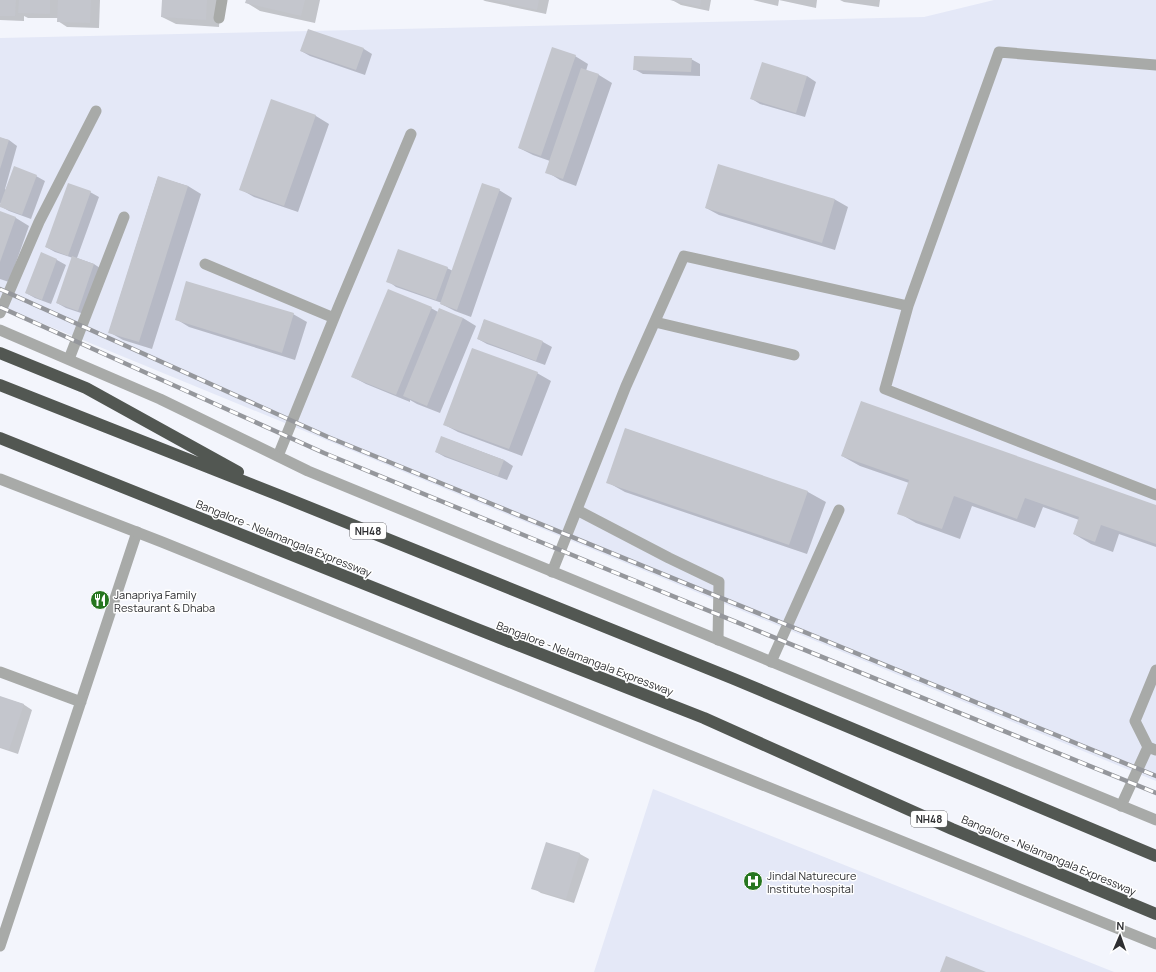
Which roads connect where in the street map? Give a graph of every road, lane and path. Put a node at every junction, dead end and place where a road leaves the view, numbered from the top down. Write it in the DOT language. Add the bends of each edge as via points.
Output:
graph roads {
  1 [pos="222,0"];
  2 [pos="218,18"];
  3 [pos="1156,65"];
  4 [pos="96,111"];
  5 [pos="411,134"];
  6 [pos="124,217"];
  7 [pos="205,264"];
  8 [pos="908,306"];
  9 [pos="0,313"];
  10 [pos="334,318"];
  11 [pos="655,322"];
  12 [pos="0,330"];
  13 [pos="0,353"];
  14 [pos="794,355"];
  15 [pos="68,359"];
  16 [pos="0,385"];
  17 [pos="0,438"];
  18 [pos="278,456"];
  19 [pos="0,479"];
  20 [pos="1156,495"];
  21 [pos="281,496"];
  22 [pos="577,510"];
  23 [pos="839,510"];
  24 [pos="137,532"];
  25 [pos="552,572"];
  26 [pos="718,640"];
  27 [pos="771,662"];
  28 [pos="1156,670"];
  29 [pos="0,672"];
  30 [pos="81,702"];
  31 [pos="1152,749"];
  32 [pos="1121,806"];
  33 [pos="1156,820"];
  34 [pos="1156,856"];
  35 [pos="1156,914"];
  36 [pos="1156,944"];
  37 [pos="0,946"];
  1 -- 2 [label="street"];
  3 -- 8 [label="street" via="999,52"];
  4 -- 9 [label="street" via="39,222"];
  5 -- 10 [label="street"];
  6 -- 15 [label="street"];
  7 -- 10 [label="street"];
  8 -- 11 [label="street" via="684,256"];
  8 -- 20 [label="street" via="885,389"];
  10 -- 18 [label="street"];
  11 -- 14 [label="street"];
  11 -- 22 [label="street" via="626,386"];
  12 -- 15 [label="street"];
  13 -- 21 [label="highway" via="86,388"];
  15 -- 18 [label="street" via="160,398"];
  16 -- 21 [label="highway, NH48"];
  17 -- 35 [label="highway, Bangalore - Nelamangala Expressway / NH48" via="704,718 952,829"];
  18 -- 25 [label="street"];
  19 -- 24 [label="street"];
  21 -- 34 [label="highway, NH48" via="734,679"];
  22 -- 25 [label="street"];
  22 -- 26 [label="street" via="719,582"];
  23 -- 27 [label="street"];
  24 -- 30 [label="street"];
  24 -- 36 [label="street"];
  25 -- 26 [label="street"];
  26 -- 27 [label="street"];
  27 -- 32 [label="street"];
  28 -- 31 [label="street" via="1135,721"];
  29 -- 30 [label="street"];
  30 -- 37 [label="street"];
  31 -- 32 [label="street"];
  32 -- 33 [label="street"];
}
